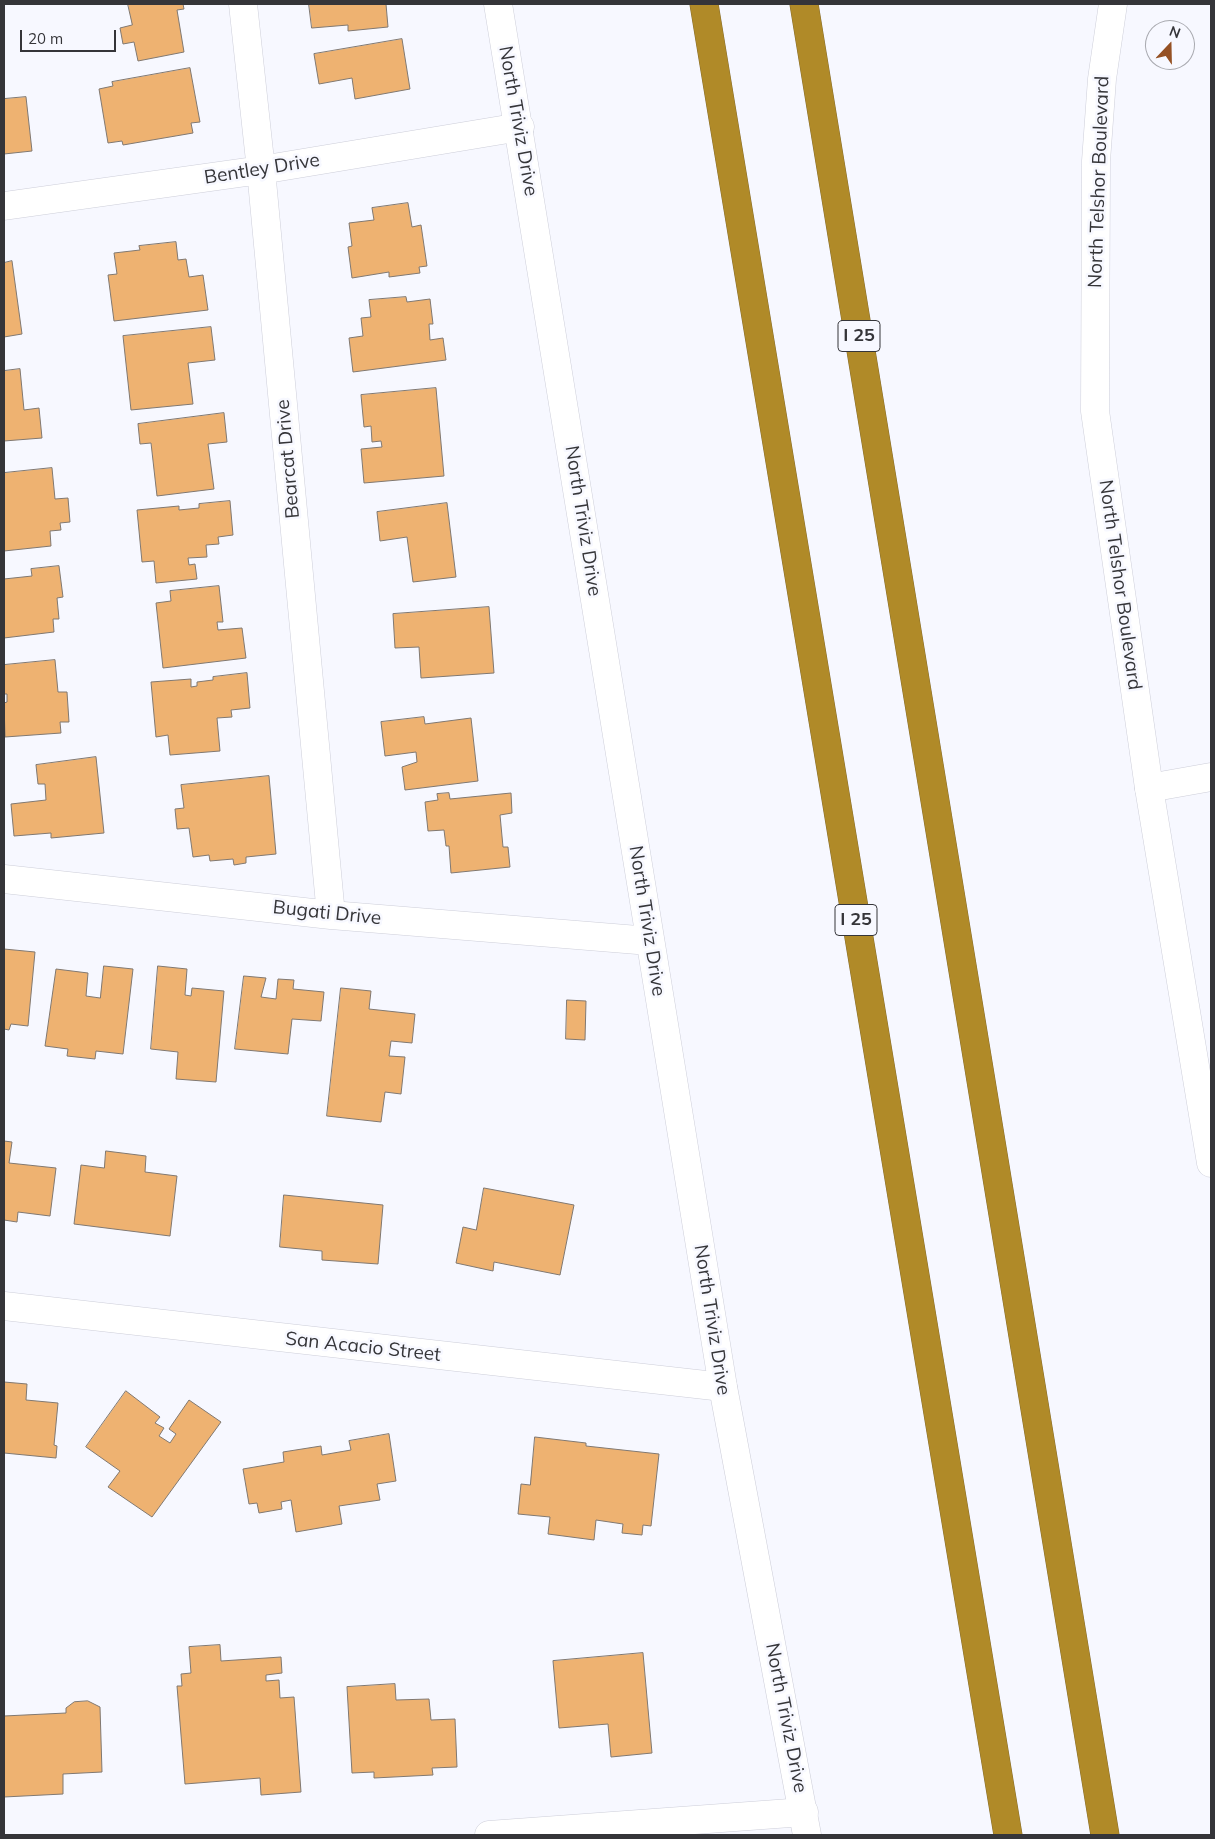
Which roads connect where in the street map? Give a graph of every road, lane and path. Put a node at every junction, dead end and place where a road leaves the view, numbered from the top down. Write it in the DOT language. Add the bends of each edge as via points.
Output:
graph roads {
  1 [pos="243,4"];
  2 [pos="498,4"];
  3 [pos="704,4"];
  4 [pos="804,4"];
  5 [pos="1113,4"];
  6 [pos="520,127"];
  7 [pos="261,170"];
  8 [pos="4,206"];
  9 [pos="1211,777"];
  10 [pos="1149,788"];
  11 [pos="4,878"];
  12 [pos="330,914"];
  13 [pos="650,941"];
  14 [pos="1211,1163"];
  15 [pos="4,1306"];
  16 [pos="723,1387"];
  17 [pos="806,1823"];
  18 [pos="489,1835"];
  19 [pos="1008,1835"];
  20 [pos="1105,1835"];
  1 -- 7 [label="street, Bearcat Drive"];
  2 -- 6 [label="street, North Triviz Drive"];
  3 -- 19 [label="highway, I 25"];
  4 -- 20 [label="highway, I 25"];
  5 -- 10 [label="street, North Telshor Boulevard" via="1102,79 1096,161 1095,411"];
  6 -- 7 [label="street, Bentley Drive"];
  6 -- 13 [label="street, North Triviz Drive"];
  7 -- 8 [label="street, Bentley Drive"];
  7 -- 12 [label="street, Bearcat Drive"];
  9 -- 10 [label="street"];
  10 -- 14 [label="street, North Telshor Boulevard"];
  11 -- 12 [label="street, Bugati Drive"];
  12 -- 13 [label="street, Bugati Drive"];
  13 -- 16 [label="street, North Triviz Drive"];
  15 -- 16 [label="street, San Acacio Street"];
  16 -- 17 [label="street, North Triviz Drive"];
  17 -- 18 [label="street"];
}
